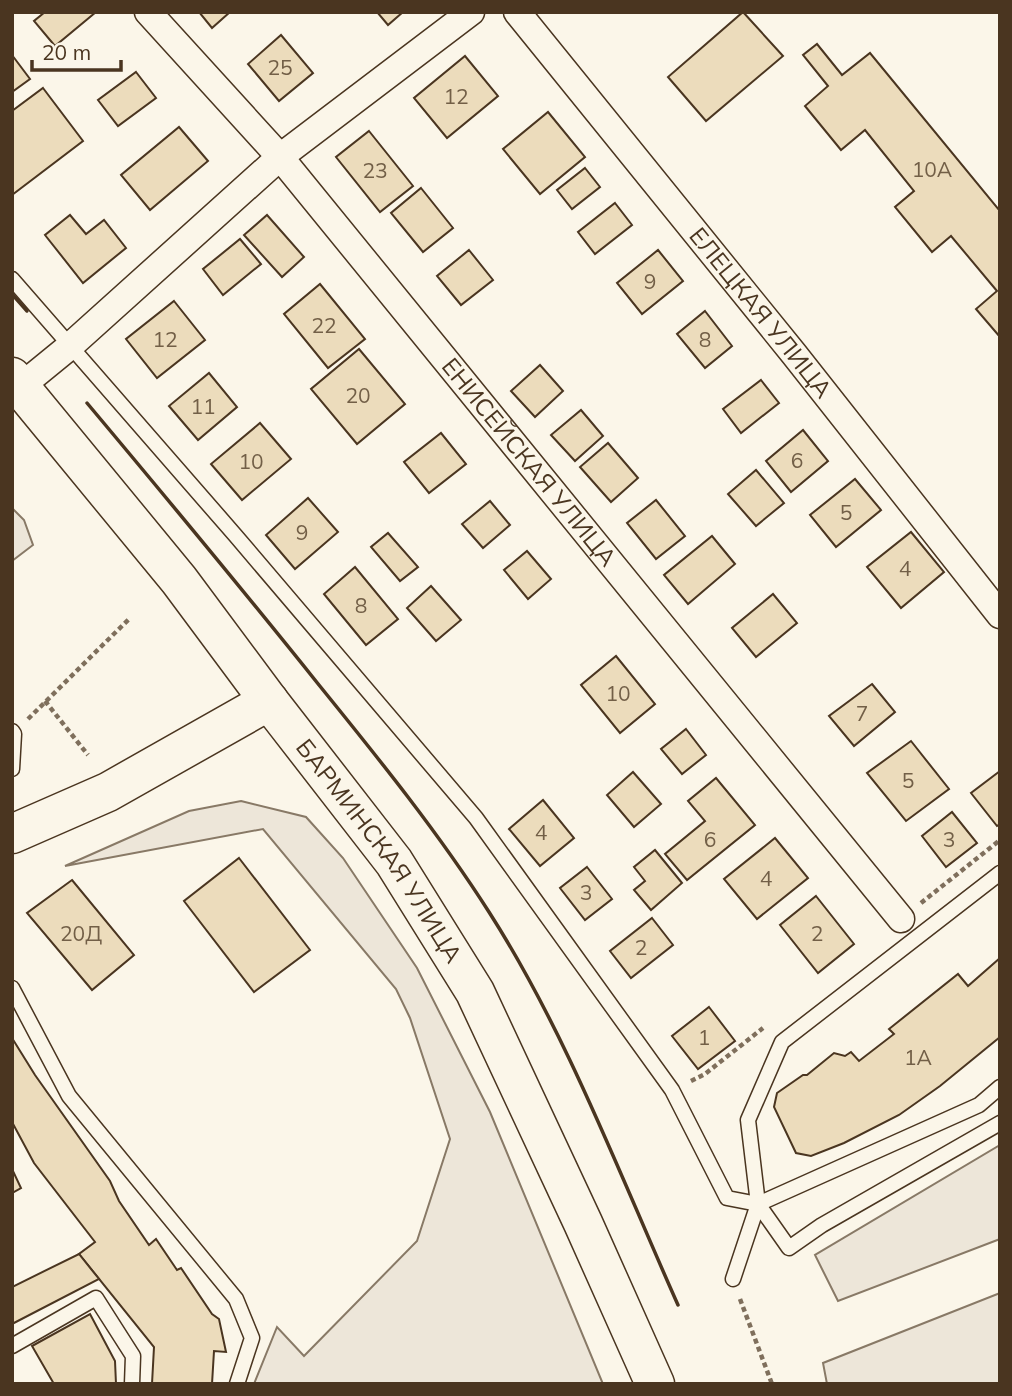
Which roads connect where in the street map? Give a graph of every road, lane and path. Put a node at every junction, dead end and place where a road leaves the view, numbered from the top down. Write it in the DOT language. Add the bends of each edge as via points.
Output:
graph roads {
  1 [pos="148,12"];
  2 [pos="471,12"];
  3 [pos="517,12"];
  4 [pos="280,157"];
  5 [pos="12,279"];
  6 [pos="69,347"];
  7 [pos="16,382"];
  8 [pos="1000,615"];
  9 [pos="129,619"];
  10 [pos="45,701"];
  11 [pos="269,701"];
  12 [pos="13,734"];
  13 [pos="88,755"];
  14 [pos="12,769"];
  15 [pos="12,834"];
  16 [pos="1000,873"];
  17 [pos="901,919"];
  18 [pos="12,988"];
  19 [pos="1000,1087"];
  20 [pos="1000,1124"];
  21 [pos="758,1204"];
  22 [pos="733,1279"];
  23 [pos="12,1346"];
  24 [pos="132,1384"];
  25 [pos="237,1384"];
  26 [pos="654,1384"];
  27 [pos="772,1384"];
  1 -- 4 [label="street, ЕНИСЕЙСКАЯ УЛИЦА"];
  2 -- 4 [label="street"];
  3 -- 8 [label="street, ЕЛЕЦКАЯ УЛИЦА"];
  4 -- 6 [label="street"];
  4 -- 17 [label="street, ЕНИСЕЙСКАЯ УЛИЦА"];
  5 -- 6 [label="lane"];
  6 -- 7 [label="street"];
  6 -- 21 [label="lane" via="476,818 672,1090 727,1198"];
  7 -- 11 [label="main road, БАРМИНСКАЯ УЛИЦА" via="178,580"];
  9 -- 10 [label="path"];
  10 -- 12 [label="path"];
  10 -- 13 [label="path"];
  11 -- 15 [label="main road" via="108,792"];
  11 -- 26 [label="main road, БАРМИНСКАЯ УЛИЦА" via="394,862 475,992"];
  12 -- 14 [label="lane"];
  16 -- 21 [label="lane" via="782,1042 748,1120"];
  18 -- 25 [label="lane" via="69,1096 236,1298 253,1338"];
  19 -- 21 [label="lane" via="979,1105"];
  20 -- 21 [label="lane" via="789,1248"];
  21 -- 22 [label="lane"];
  22 -- 27 [label="path"];
  23 -- 24 [label="lane" via="96,1298 133,1356"];
}
